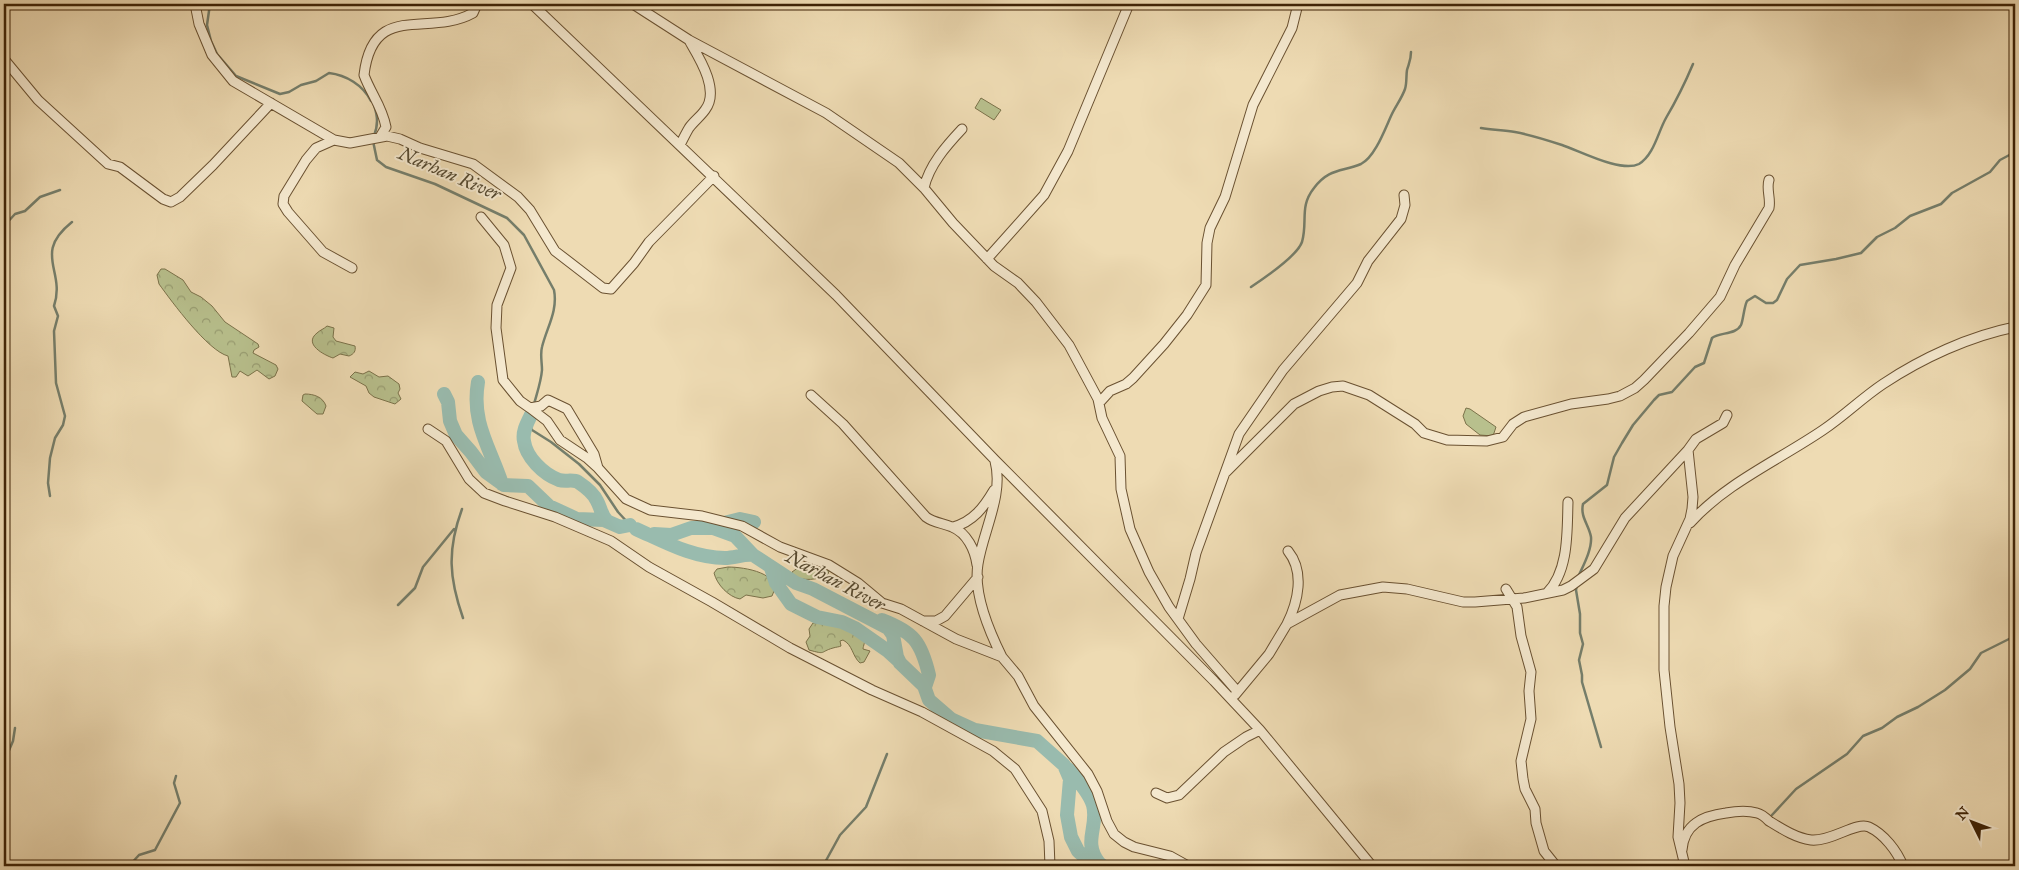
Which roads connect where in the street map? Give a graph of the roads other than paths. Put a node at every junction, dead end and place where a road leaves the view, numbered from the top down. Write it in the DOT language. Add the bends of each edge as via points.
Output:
graph roads {
  1 [pos="195,4"];
  2 [pos="476,4"];
  3 [pos="532,4"];
  4 [pos="633,4"];
  5 [pos="1129,4"];
  6 [pos="1298,4"];
  7 [pos="689,40"];
  8 [pos="4,59"];
  9 [pos="271,103"];
  10 [pos="962,129"];
  11 [pos="380,137"];
  12 [pos="334,140"];
  13 [pos="680,145"];
  14 [pos="714,176"];
  15 [pos="1769,180"];
  16 [pos="924,188"];
  17 [pos="1404,195"];
  18 [pos="481,217"];
  19 [pos="987,259"];
  20 [pos="352,268"];
  21 [pos="2015,327"];
  22 [pos="812,395"];
  23 [pos="1099,403"];
  24 [pos="530,408"];
  25 [pos="1727,415"];
  26 [pos="428,428"];
  27 [pos="1688,450"];
  28 [pos="995,460"];
  29 [pos="598,468"];
  30 [pos="1225,473"];
  31 [pos="996,485"];
  32 [pos="1568,502"];
  33 [pos="953,527"];
  34 [pos="1686,527"];
  35 [pos="1288,551"];
  36 [pos="978,565"];
  37 [pos="978,577"];
  38 [pos="1506,589"];
  39 [pos="1547,593"];
  40 [pos="1513,600"];
  41 [pos="1178,619"];
  42 [pos="922,621"];
  43 [pos="1287,624"];
  44 [pos="1002,657"];
  45 [pos="1237,691"];
  46 [pos="1233,702"];
  47 [pos="1260,730"];
  48 [pos="1156,793"];
  49 [pos="1682,853"];
  50 [pos="1050,866"];
  51 [pos="1188,866"];
  52 [pos="1372,866"];
  53 [pos="1556,866"];
  54 [pos="1685,866"];
  55 [pos="1903,866"];
  1 -- 9 [label="street" via="206,42 221,68 233,81"];
  2 -- 11 [label="street" via="473,13 447,23 392,26 372,44 364,74 385,120 386,127"];
  3 -- 13 [label="street"];
  4 -- 7 [label="street"];
  5 -- 19 [label="street" via="1068,151 1052,181 1036,205"];
  6 -- 23 [label="street" via="1292,28 1253,105 1227,189 1210,228 1206,243 1206,285 1176,329 1133,378 1110,391"];
  7 -- 13 [label="street" via="706,73 710,101"];
  7 -- 16 [label="street" via="826,113 899,163"];
  8 -- 9 [label="street" via="43,105 108,164 120,167 171,202 180,198"];
  9 -- 12 [label="street"];
  10 -- 16 [label="street" via="942,153"];
  11 -- 12 [label="street" via="350,143"];
  11 -- 14 [label="street" via="400,139 474,164 518,197 556,251 603,288 611,289 649,242"];
  12 -- 20 [label="street" via="316,148 306,160 284,196 283,204 323,252"];
  13 -- 14 [label="street"];
  14 -- 28 [label="street" via="836,295"];
  15 -- 30 [label="street" via="1769,208 1734,265 1720,298 1635,388 1620,396 1571,404 1524,417 1512,424 1503,437 1487,441 1447,440 1424,433 1369,395 1343,386 1332,387 1294,404"];
  16 -- 19 [label="street"];
  17 -- 30 [label="street" via="1401,218 1368,261 1357,283 1293,359 1245,425"];
  18 -- 24 [label="street" via="504,245 511,268 497,305 496,328 503,380"];
  19 -- 23 [label="street" via="1018,283 1053,323"];
  21 -- 34 [label="street" via="1943,352 1883,384 1825,429 1745,478"];
  22 -- 33 [label="street" via="843,424 926,517"];
  23 -- 41 [label="street" via="1102,418 1120,456 1121,489 1130,529 1149,572"];
  24 -- 29 [label="street" via="547,421 560,440"];
  24 -- 29 [label="street" via="541,406 548,400 567,410 594,454"];
  25 -- 27 [label="street" via="1723,423 1696,438"];
  26 -- 50 [label="street" via="446,441 469,479 484,493 555,517 611,541 649,567 790,648 922,712 993,751 1015,769 1042,811 1049,841"];
  27 -- 34 [label="street" via="1693,497"];
  27 -- 39 [label="street" via="1625,518 1594,569 1571,586"];
  28 -- 31 [label="street"];
  28 -- 46 [label="street"];
  29 -- 42 [label="street" via="619,494 637,505 742,526 780,548 828,565 858,583 882,603"];
  30 -- 41 [label="street" via="1196,553"];
  31 -- 33 [label="street" via="970,521"];
  31 -- 36 [label="street"];
  32 -- 39 [label="street" via="1563,560"];
  33 -- 36 [label="street" via="970,543"];
  34 -- 49 [label="street" via="1673,556 1664,606 1664,670 1679,784 1677,832"];
  35 -- 43 [label="street" via="1296,567 1298,582 1296,600"];
  36 -- 37 [label="street"];
  37 -- 42 [label="street" via="945,616 936,621"];
  37 -- 44 [label="street" via="983,609"];
  38 -- 40 [label="street"];
  39 -- 40 [label="street"];
  40 -- 43 [label="street" via="1463,602 1383,587 1340,595"];
  40 -- 53 [label="street" via="1531,672 1531,719 1521,761 1523,779 1535,809 1544,851"];
  41 -- 45 [label="street"];
  42 -- 44 [label="street"];
  43 -- 45 [label="street" via="1270,654"];
  44 -- 51 [label="street" via="1018,676 1034,706 1088,774 1114,834 1134,847 1170,856"];
  45 -- 46 [label="street"];
  46 -- 47 [label="street"];
  47 -- 48 [label="street" via="1224,752 1179,794 1167,798"];
  47 -- 52 [label="street"];
  49 -- 54 [label="street"];
  49 -- 55 [label="street" via="1692,824 1714,815 1739,811 1757,813 1792,835 1810,840 1826,840 1862,825 1869,827 1899,855"];
}
